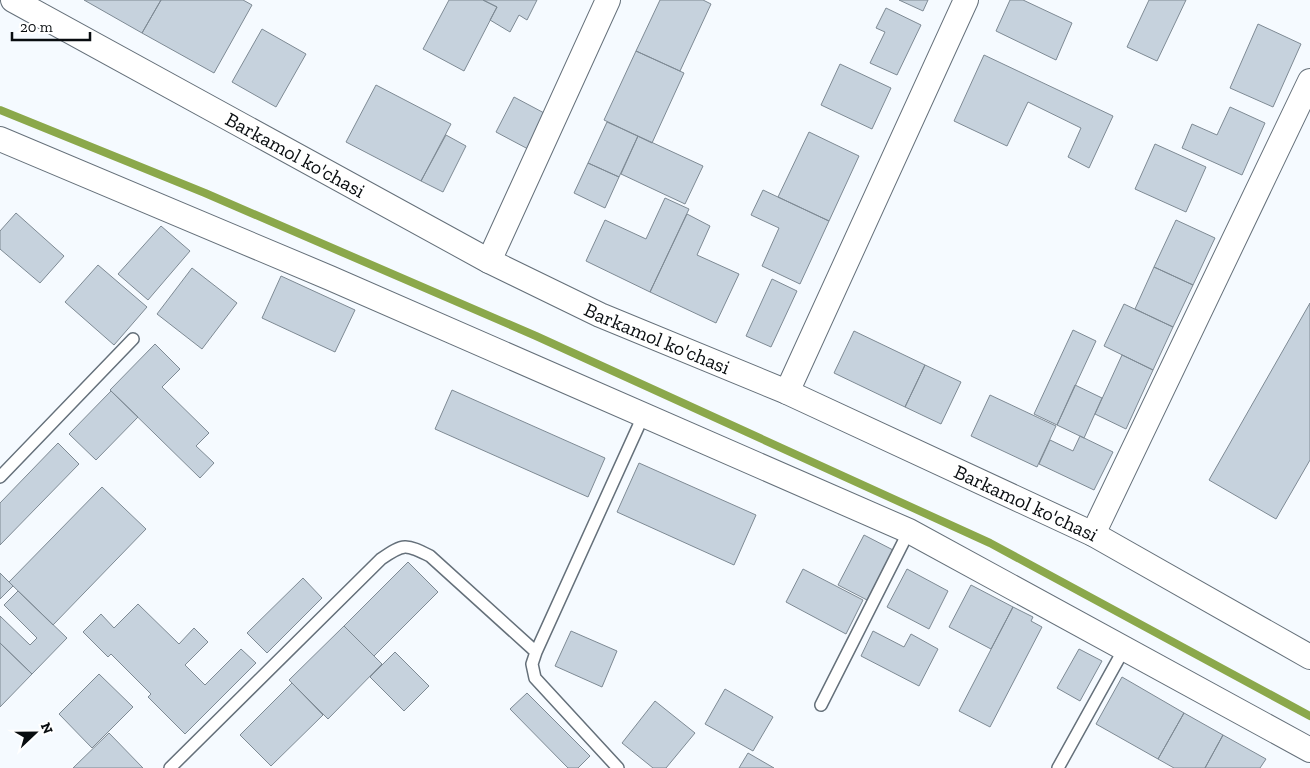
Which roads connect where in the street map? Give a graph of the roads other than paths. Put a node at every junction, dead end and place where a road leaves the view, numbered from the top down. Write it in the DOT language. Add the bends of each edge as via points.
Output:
graph roads {
  1 [pos="14,0"];
  2 [pos="608,0"];
  3 [pos="966,0"];
  4 [pos="1310,81"];
  5 [pos="0,139"];
  6 [pos="489,261"];
  7 [pos="133,339"];
  8 [pos="787,392"];
  9 [pos="644,414"];
  10 [pos="2,471"];
  11 [pos="909,531"];
  12 [pos="1094,534"];
  13 [pos="1124,648"];
  14 [pos="536,652"];
  15 [pos="1310,657"];
  16 [pos="821,704"];
  17 [pos="1310,750"];
  18 [pos="170,768"];
  19 [pos="618,768"];
  20 [pos="1058,768"];
  1 -- 6 [label="street, Barkamol ko'chasi"];
  2 -- 6 [label="street"];
  3 -- 8 [label="street"];
  4 -- 12 [label="street"];
  5 -- 9 [label="street"];
  6 -- 8 [label="street, Barkamol ko'chasi" via="600,315"];
  7 -- 10 [label="lane"];
  8 -- 12 [label="street, Barkamol ko'chasi"];
  9 -- 11 [label="street"];
  9 -- 14 [label="lane"];
  11 -- 13 [label="street"];
  11 -- 16 [label="lane"];
  12 -- 15 [label="street, Barkamol ko'chasi"];
  13 -- 17 [label="street"];
  13 -- 20 [label="lane"];
  14 -- 18 [label="lane" via="430,556 411,546 396,548 381,559"];
  14 -- 19 [label="lane" via="532,664 536,678"];
}
